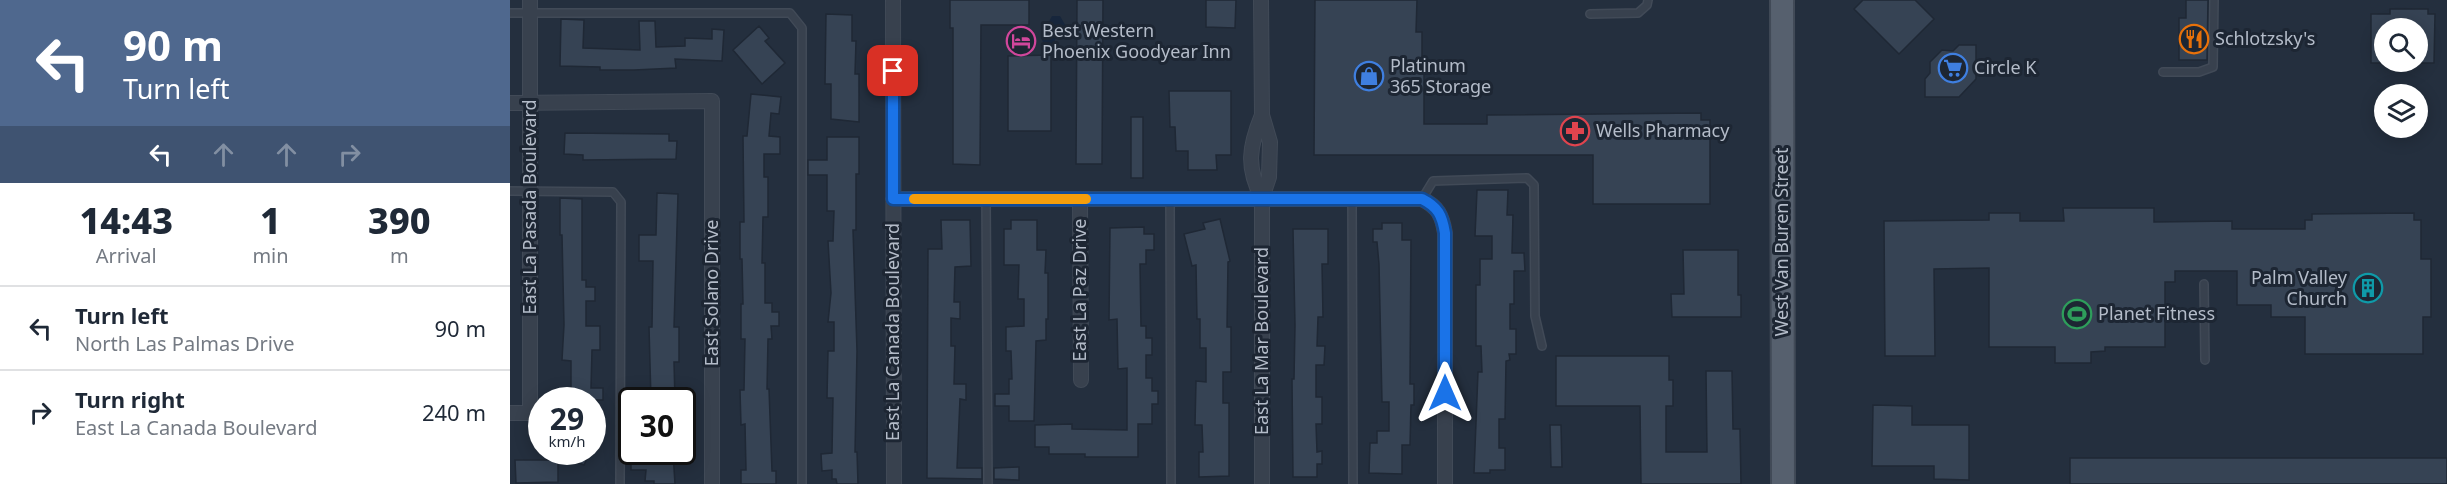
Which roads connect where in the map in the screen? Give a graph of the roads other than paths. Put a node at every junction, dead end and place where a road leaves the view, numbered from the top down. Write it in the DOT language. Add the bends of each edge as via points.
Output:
graph roads {
  1 [pos="893,0"];
  2 [pos="1261,0"];
  3 [pos="1648,0"];
  4 [pos="1782,0"];
  5 [pos="2214,0"];
  6 [pos="530,6"];
  7 [pos="510,13"];
  8 [pos="1590,14"];
  9 [pos="2163,72"];
  10 [pos="510,103"];
  11 [pos="530,103"];
  12 [pos="510,191"];
  13 [pos="530,192"];
  14 [pos="1262,198"];
  15 [pos="893,199"];
  16 [pos="1080,199"];
  17 [pos="1170,199"];
  18 [pos="1352,199"];
  19 [pos="1422,199"];
  20 [pos="986,200"];
  21 [pos="2204,284"];
  22 [pos="1542,346"];
  23 [pos="2205,360"];
  24 [pos="1081,380"];
  25 [pos="510,413"];
  26 [pos="620,484"];
  27 [pos="712,484"];
  28 [pos="802,484"];
  29 [pos="894,484"];
  30 [pos="988,484"];
  31 [pos="1171,484"];
  32 [pos="1262,484"];
  33 [pos="1353,484"];
  34 [pos="1445,484"];
  35 [pos="1783,484"];
  1 -- 15 [label="street, East La Canada Boulevard"];
  2 -- 14 [label="street, East La Mar Boulevard" via="1262,115 1270,142 1269,177"];
  3 -- 8 [label="lane" via="1638,13"];
  4 -- 35 [label="main road, West Van Buren Street"];
  5 -- 9 [label="lane" via="2212,67 2199,72"];
  6 -- 7 [label="lane"];
  6 -- 11 [label="street, East La Pasada Boulevard"];
  6 -- 28 [label="lane" via="790,13 802,28"];
  10 -- 11 [label="street"];
  11 -- 13 [label="street, East La Pasada Boulevard"];
  11 -- 27 [label="street, East Solano Drive" via="712,101"];
  12 -- 13 [label="lane"];
  13 -- 25 [label="street, East La Pasada Boulevard" via="530,413"];
  13 -- 26 [label="lane" via="613,192 621,202"];
  14 -- 17 [label="street"];
  14 -- 18 [label="street"];
  14 -- 32 [label="street, East La Mar Boulevard"];
  15 -- 20 [label="street"];
  15 -- 29 [label="street, East La Canada Boulevard"];
  16 -- 17 [label="street"];
  16 -- 20 [label="street"];
  16 -- 24 [label="street, East La Paz Drive"];
  17 -- 31 [label="lane"];
  18 -- 19 [label="street"];
  18 -- 33 [label="lane"];
  19 -- 22 [label="lane" via="1433,181 1527,178 1534,185 1535,316"];
  19 -- 34 [label="street" via="1438,209 1445,233"];
  20 -- 30 [label="lane"];
  21 -- 23 [label="lane"];
}
